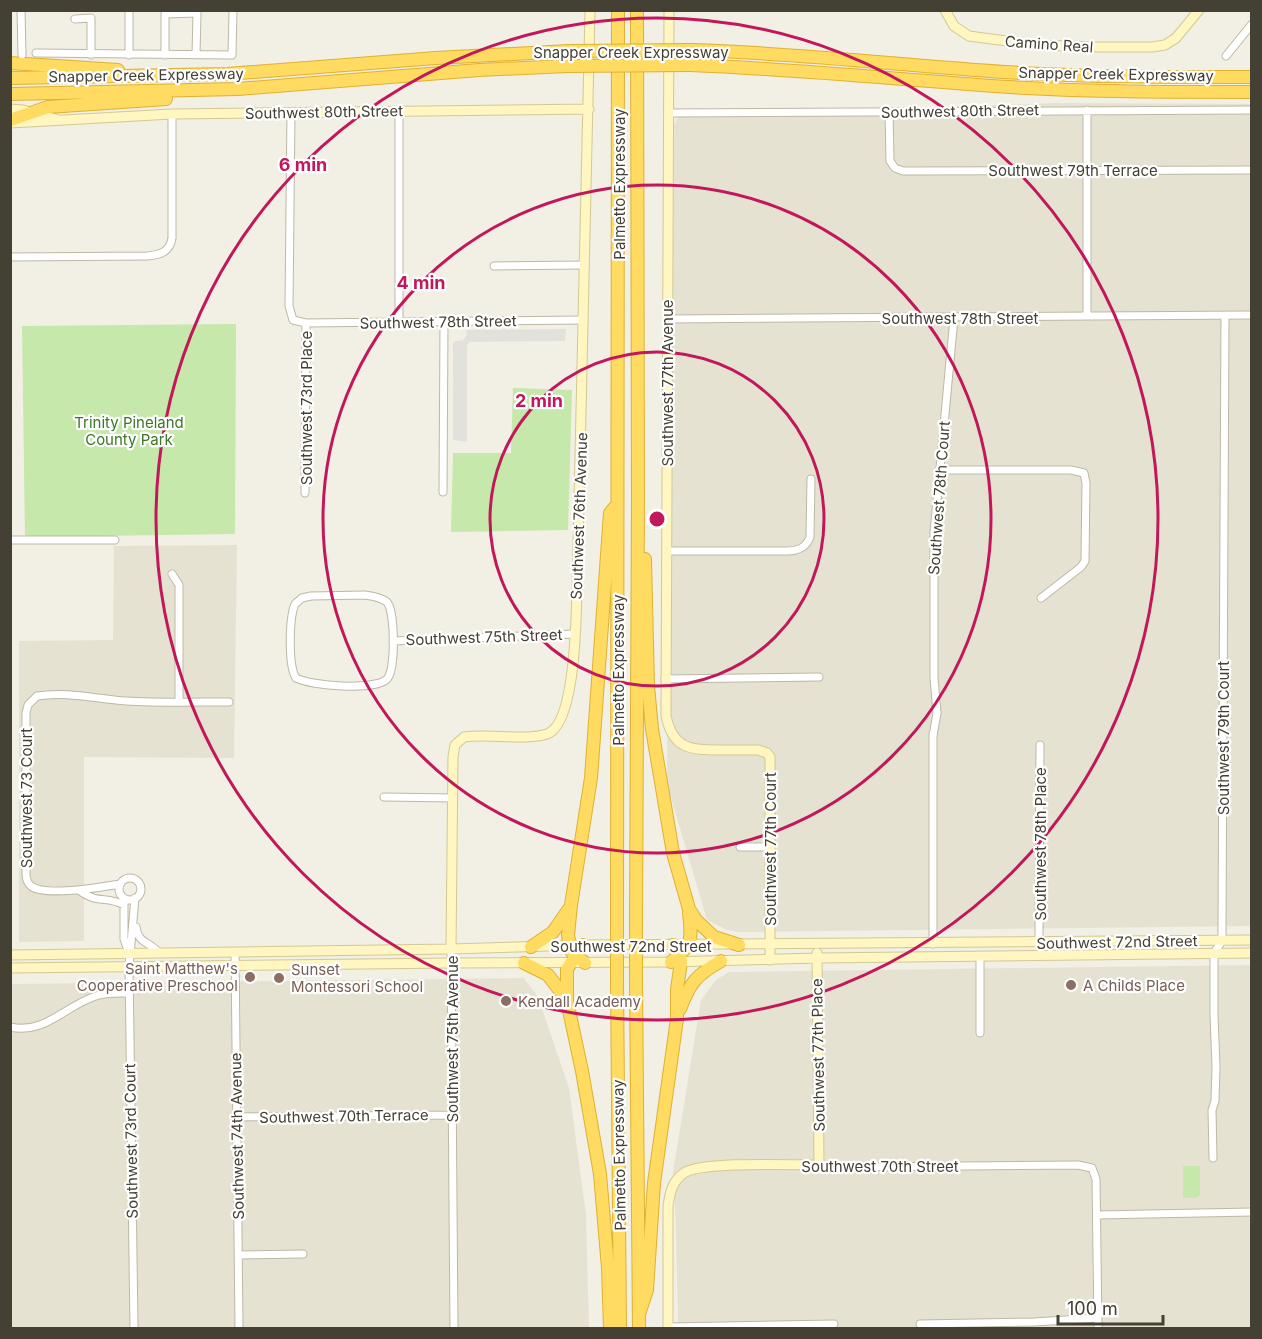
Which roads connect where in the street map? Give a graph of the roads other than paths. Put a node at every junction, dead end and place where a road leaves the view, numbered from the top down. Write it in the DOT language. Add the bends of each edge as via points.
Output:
graph roads {
  1 [pos="21,10"];
  2 [pos="129,10"];
  3 [pos="232,10"];
  4 [pos="590,10"];
  5 [pos="612,10"];
  6 [pos="618,10"];
  7 [pos="637,10"];
  8 [pos="669,10"];
  9 [pos="945,10"];
  10 [pos="1199,10"];
  11 [pos="75,18"];
  12 [pos="1251,24"];
  13 [pos="618,53"];
  14 [pos="36,54"];
  15 [pos="22,55"];
  16 [pos="91,55"];
  17 [pos="129,55"];
  18 [pos="165,55"];
  19 [pos="196,55"];
  20 [pos="1226,56"];
  21 [pos="10,63"];
  22 [pos="188,76"];
  23 [pos="1251,77"];
  24 [pos="10,78"];
  25 [pos="238,89"];
  26 [pos="1251,92"];
  27 [pos="10,93"];
  28 [pos="10,109"];
  29 [pos="589,109"];
  30 [pos="1087,110"];
  31 [pos="1251,110"];
  32 [pos="30,112"];
  33 [pos="291,112"];
  34 [pos="399,112"];
  35 [pos="889,112"];
  36 [pos="668,113"];
  37 [pos="172,114"];
  38 [pos="58,120"];
  39 [pos="10,121"];
  40 [pos="1086,170"];
  41 [pos="1251,170"];
  42 [pos="10,257"];
  43 [pos="585,265"];
  44 [pos="494,266"];
  45 [pos="1225,315"];
  46 [pos="1251,315"];
  47 [pos="1087,316"];
  48 [pos="954,318"];
  49 [pos="668,319"];
  50 [pos="293,320"];
  51 [pos="584,320"];
  52 [pos="399,322"];
  53 [pos="444,322"];
  54 [pos="306,323"];
  55 [pos="939,470"];
  56 [pos="811,479"];
  57 [pos="442,492"];
  58 [pos="305,493"];
  59 [pos="638,499"];
  60 [pos="618,503"];
  61 [pos="10,540"];
  62 [pos="115,540"];
  63 [pos="666,551"];
  64 [pos="172,574"];
  65 [pos="1041,598"];
  66 [pos="575,634"];
  67 [pos="393,640"];
  68 [pos="819,677"];
  69 [pos="665,679"];
  70 [pos="179,702"];
  71 [pos="230,702"];
  72 [pos="1040,745"];
  73 [pos="454,749"];
  74 [pos="767,753"];
  75 [pos="384,797"];
  76 [pos="453,798"];
  77 [pos="740,847"];
  78 [pos="770,847"];
  79 [pos="120,884"];
  80 [pos="93,887"];
  81 [pos="80,891"];
  82 [pos="135,898"];
  83 [pos="93,899"];
  84 [pos="124,902"];
  85 [pos="571,905"];
  86 [pos="689,909"];
  87 [pos="134,922"];
  88 [pos="1251,940"];
  89 [pos="1222,941"];
  90 [pos="1040,943"];
  91 [pos="933,944"];
  92 [pos="583,945"];
  93 [pos="689,945"];
  94 [pos="739,945"];
  95 [pos="770,945"];
  96 [pos="817,945"];
  97 [pos="531,947"];
  98 [pos="452,950"];
  99 [pos="330,951"];
  100 [pos="235,952"];
  101 [pos="129,953"];
  102 [pos="159,953"];
  103 [pos="1214,953"];
  104 [pos="1251,953"];
  105 [pos="10,955"];
  106 [pos="676,956"];
  107 [pos="980,956"];
  108 [pos="575,957"];
  109 [pos="933,957"];
  110 [pos="817,958"];
  111 [pos="770,960"];
  112 [pos="721,961"];
  113 [pos="451,963"];
  114 [pos="524,963"];
  115 [pos="331,964"];
  116 [pos="235,965"];
  117 [pos="129,966"];
  118 [pos="10,968"];
  119 [pos="129,993"];
  120 [pos="567,1001"];
  121 [pos="677,1018"];
  122 [pos="10,1027"];
  123 [pos="980,1034"];
  124 [pos="452,1115"];
  125 [pos="237,1117"];
  126 [pos="1213,1158"];
  127 [pos="819,1165"];
  128 [pos="1251,1212"];
  129 [pos="1097,1215"];
  130 [pos="303,1254"];
  131 [pos="238,1255"];
  132 [pos="639,1314"];
  133 [pos="1098,1318"];
  134 [pos="834,1324"];
  135 [pos="920,1324"];
  136 [pos="668,1328"];
  137 [pos="134,1329"];
  138 [pos="239,1329"];
  139 [pos="454,1329"];
  140 [pos="610,1329"];
  141 [pos="620,1329"];
  142 [pos="639,1329"];
  143 [pos="1098,1329"];
  1 -- 15 [label="street"];
  2 -- 17 [label="street"];
  3 -- 19 [label="street" via="232,55"];
  4 -- 29 [label="street, Southwest 76th Avenue"];
  5 -- 13 [label="highway" via="612,37"];
  6 -- 13 [label="highway, Palmetto Expressway"];
  7 -- 59 [label="highway, Palmetto Expressway"];
  8 -- 36 [label="street, Southwest 77th Avenue"];
  9 -- 10 [label="street, Camino Real" via="958,30 969,36 1051,47 1165,45 1176,38"];
  11 -- 16 [label="street" via="91,18"];
  12 -- 20 [label="street"];
  13 -- 60 [label="highway, Palmetto Expressway"];
  14 -- 16 [label="street"];
  16 -- 17 [label="street"];
  17 -- 18 [label="street"];
  18 -- 19 [label="street"];
  18 -- 19 [label="street" via="165,14 197,13"];
  21 -- 22 [label="highway"];
  22 -- 23 [label="highway, Snapper Creek Expressway, bridge" via="487,54 690,50 1043,74"];
  22 -- 24 [label="highway, Snapper Creek Expressway"];
  25 -- 26 [label="highway, Snapper Creek Expressway, bridge" via="487,69 690,65 1037,88"];
  25 -- 27 [label="highway, Snapper Creek Expressway"];
  25 -- 32 [label="highway" via="223,95 60,105"];
  28 -- 32 [label="street, Southwest 80th Street"];
  29 -- 34 [label="street, Southwest 80th Street"];
  29 -- 43 [label="street, Southwest 76th Avenue"];
  30 -- 31 [label="street, Southwest 80th Street"];
  30 -- 35 [label="street, Southwest 80th Street"];
  30 -- 40 [label="street"];
  32 -- 38 [label="street, Southwest 80th Street"];
  32 -- 39 [label="highway"];
  33 -- 34 [label="street, Southwest 80th Street"];
  33 -- 37 [label="street, Southwest 80th Street"];
  33 -- 50 [label="street, Southwest 73rd Place" via="289,306"];
  34 -- 52 [label="street"];
  35 -- 36 [label="street, Southwest 80th Street"];
  35 -- 40 [label="street, Southwest 79th Terrace" via="889,157 895,168"];
  36 -- 49 [label="street, Southwest 77th Avenue"];
  37 -- 38 [label="street, Southwest 80th Street"];
  37 -- 42 [label="street" via="172,238 167,250 151,256"];
  38 -- 39 [label="street, Southwest 80th Street"];
  40 -- 41 [label="street, Southwest 79th Terrace"];
  40 -- 47 [label="street"];
  43 -- 44 [label="street"];
  43 -- 51 [label="street, Southwest 76th Avenue"];
  45 -- 46 [label="street, Southwest 78th Street"];
  45 -- 47 [label="street, Southwest 78th Street"];
  45 -- 89 [label="street, Southwest 79th Court"];
  47 -- 48 [label="street, Southwest 78th Street"];
  48 -- 49 [label="street, Southwest 78th Street"];
  48 -- 55 [label="street, Southwest 78th Court"];
  49 -- 63 [label="street, Southwest 77th Avenue"];
  50 -- 54 [label="street, Southwest 78th Street"];
  51 -- 53 [label="street, Southwest 78th Street"];
  51 -- 66 [label="street, Southwest 76th Avenue"];
  52 -- 53 [label="street, Southwest 78th Street"];
  52 -- 54 [label="street, Southwest 78th Street"];
  53 -- 57 [label="street"];
  54 -- 58 [label="street, Southwest 73rd Place"];
  55 -- 65 [label="street" via="1084,473 1085,561"];
  55 -- 91 [label="street, Southwest 78th Court" via="934,542 934,678 930,692"];
  56 -- 63 [label="street" via="810,534 807,545 801,549"];
  59 -- 86 [label="highway" via="645,534 651,729 673,853"];
  59 -- 132 [label="highway, Palmetto Expressway, bridge"];
  60 -- 85 [label="highway" via="610,513 591,778"];
  60 -- 141 [label="highway, Palmetto Expressway, bridge"];
  61 -- 62 [label="street"];
  63 -- 69 [label="street, Southwest 77th Avenue"];
  64 -- 70 [label="street" via="179,585"];
  66 -- 67 [label="street, Southwest 75th Street"];
  66 -- 73 [label="street, Southwest 76th Avenue" via="565,707 556,729 538,735 464,737"];
  67 -- 67 [label="street" via="391,672 382,682 323,685 294,675 291,621 295,604 302,598 382,598 391,611"];
  68 -- 69 [label="street"];
  69 -- 74 [label="street, Southwest 77th Avenue" via="669,728 686,747"];
  70 -- 71 [label="street"];
  70 -- 81 [label="street, Southwest 73 Court" via="43,695 28,705 26,879 37,889"];
  72 -- 90 [label="street, Southwest 78th Place"];
  73 -- 76 [label="street, Southwest 75th Avenue"];
  74 -- 78 [label="street, Southwest 77th Court" via="771,762"];
  75 -- 76 [label="street"];
  76 -- 98 [label="street, Southwest 75th Avenue"];
  77 -- 78 [label="street"];
  78 -- 95 [label="street, Southwest 77th Court"];
  79 -- 80 [label="street, Southwest 73 Court"];
  79 -- 82 [label="street" via="128,878 137,880 141,891"];
  79 -- 84 [label="street"];
  80 -- 81 [label="street, Southwest 73 Court"];
  80 -- 83 [label="street"];
  81 -- 83 [label="street, Southwest 73 Court"];
  82 -- 84 [label="street"];
  82 -- 87 [label="street"];
  83 -- 84 [label="street, Southwest 73 Court"];
  84 -- 101 [label="street" via="124,939"];
  85 -- 97 [label="highway" via="554,932"];
  85 -- 108 [label="highway"];
  86 -- 93 [label="highway"];
  86 -- 94 [label="highway" via="710,934"];
  87 -- 101 [label="street"];
  87 -- 102 [label="street" via="141,940"];
  88 -- 89 [label="street, Southwest 72nd Street"];
  89 -- 90 [label="street, Southwest 72nd Street"];
  89 -- 103 [label="street"];
  90 -- 91 [label="street, Southwest 72nd Street"];
  91 -- 96 [label="street, Southwest 72nd Street"];
  91 -- 109 [label="street"];
  92 -- 106 [label="street, Southwest 72nd Street"];
  92 -- 108 [label="highway"];
  93 -- 94 [label="street, Southwest 72nd Street"];
  93 -- 106 [label="highway"];
  94 -- 95 [label="street, Southwest 72nd Street"];
  95 -- 96 [label="street, Southwest 72nd Street"];
  95 -- 111 [label="street, Southwest 77th Court"];
  96 -- 110 [label="street, Southwest 77th Place"];
  97 -- 98 [label="street, Southwest 72nd Street"];
  97 -- 108 [label="street, Southwest 72nd Street"];
  98 -- 99 [label="street, Southwest 72nd Street"];
  98 -- 113 [label="street, Southwest 75th Avenue"];
  99 -- 100 [label="street, Southwest 72nd Street"];
  99 -- 115 [label="street"];
  100 -- 102 [label="street, Southwest 72nd Street"];
  100 -- 116 [label="street, Southwest 74th Avenue"];
  101 -- 102 [label="street, Southwest 72nd Street"];
  101 -- 105 [label="street, Southwest 72nd Street"];
  101 -- 117 [label="street, Southwest 73rd Court"];
  103 -- 104 [label="street, Southwest 72nd Street"];
  103 -- 107 [label="street, Southwest 72nd Street"];
  103 -- 126 [label="street"];
  106 -- 108 [label="street, Southwest 72nd Street"];
  106 -- 112 [label="street, Southwest 72nd Street"];
  106 -- 121 [label="highway"];
  107 -- 109 [label="street, Southwest 72nd Street"];
  107 -- 123 [label="street"];
  108 -- 114 [label="street, Southwest 72nd Street"];
  108 -- 120 [label="highway" via="566,975"];
  109 -- 110 [label="street, Southwest 72nd Street"];
  110 -- 111 [label="street, Southwest 72nd Street"];
  110 -- 127 [label="street, Southwest 77th Place"];
  111 -- 112 [label="street, Southwest 72nd Street"];
  112 -- 121 [label="highway" via="692,983"];
  113 -- 114 [label="street, Southwest 72nd Street"];
  113 -- 115 [label="street, Southwest 72nd Street"];
  113 -- 124 [label="street, Southwest 75th Avenue"];
  114 -- 120 [label="highway" via="548,975"];
  115 -- 116 [label="street, Southwest 72nd Street"];
  116 -- 117 [label="street, Southwest 72nd Street"];
  116 -- 125 [label="street, Southwest 74th Avenue"];
  117 -- 118 [label="street, Southwest 72nd Street"];
  117 -- 119 [label="street, Southwest 73rd Court"];
  119 -- 122 [label="street" via="97,995 37,1027"];
  119 -- 137 [label="street, Southwest 73rd Court"];
  120 -- 140 [label="highway" via="600,1174"];
  121 -- 132 [label="highway" via="654,1183 647,1290"];
  124 -- 125 [label="street, Southwest 70th Terrace"];
  124 -- 139 [label="street, Southwest 75th Avenue"];
  125 -- 131 [label="street, Southwest 74th Avenue"];
  127 -- 129 [label="street, Southwest 70th Street" via="1078,1164 1092,1168 1095,1174"];
  127 -- 136 [label="street, Southwest 70th Street" via="703,1167 686,1171 674,1184 668,1210"];
  128 -- 129 [label="street"];
  129 -- 133 [label="street"];
  130 -- 131 [label="street"];
  131 -- 138 [label="street, Southwest 74th Avenue"];
  132 -- 142 [label="highway, Palmetto Expressway"];
  133 -- 135 [label="street"];
  133 -- 143 [label="street"];
  134 -- 136 [label="street"];
}
